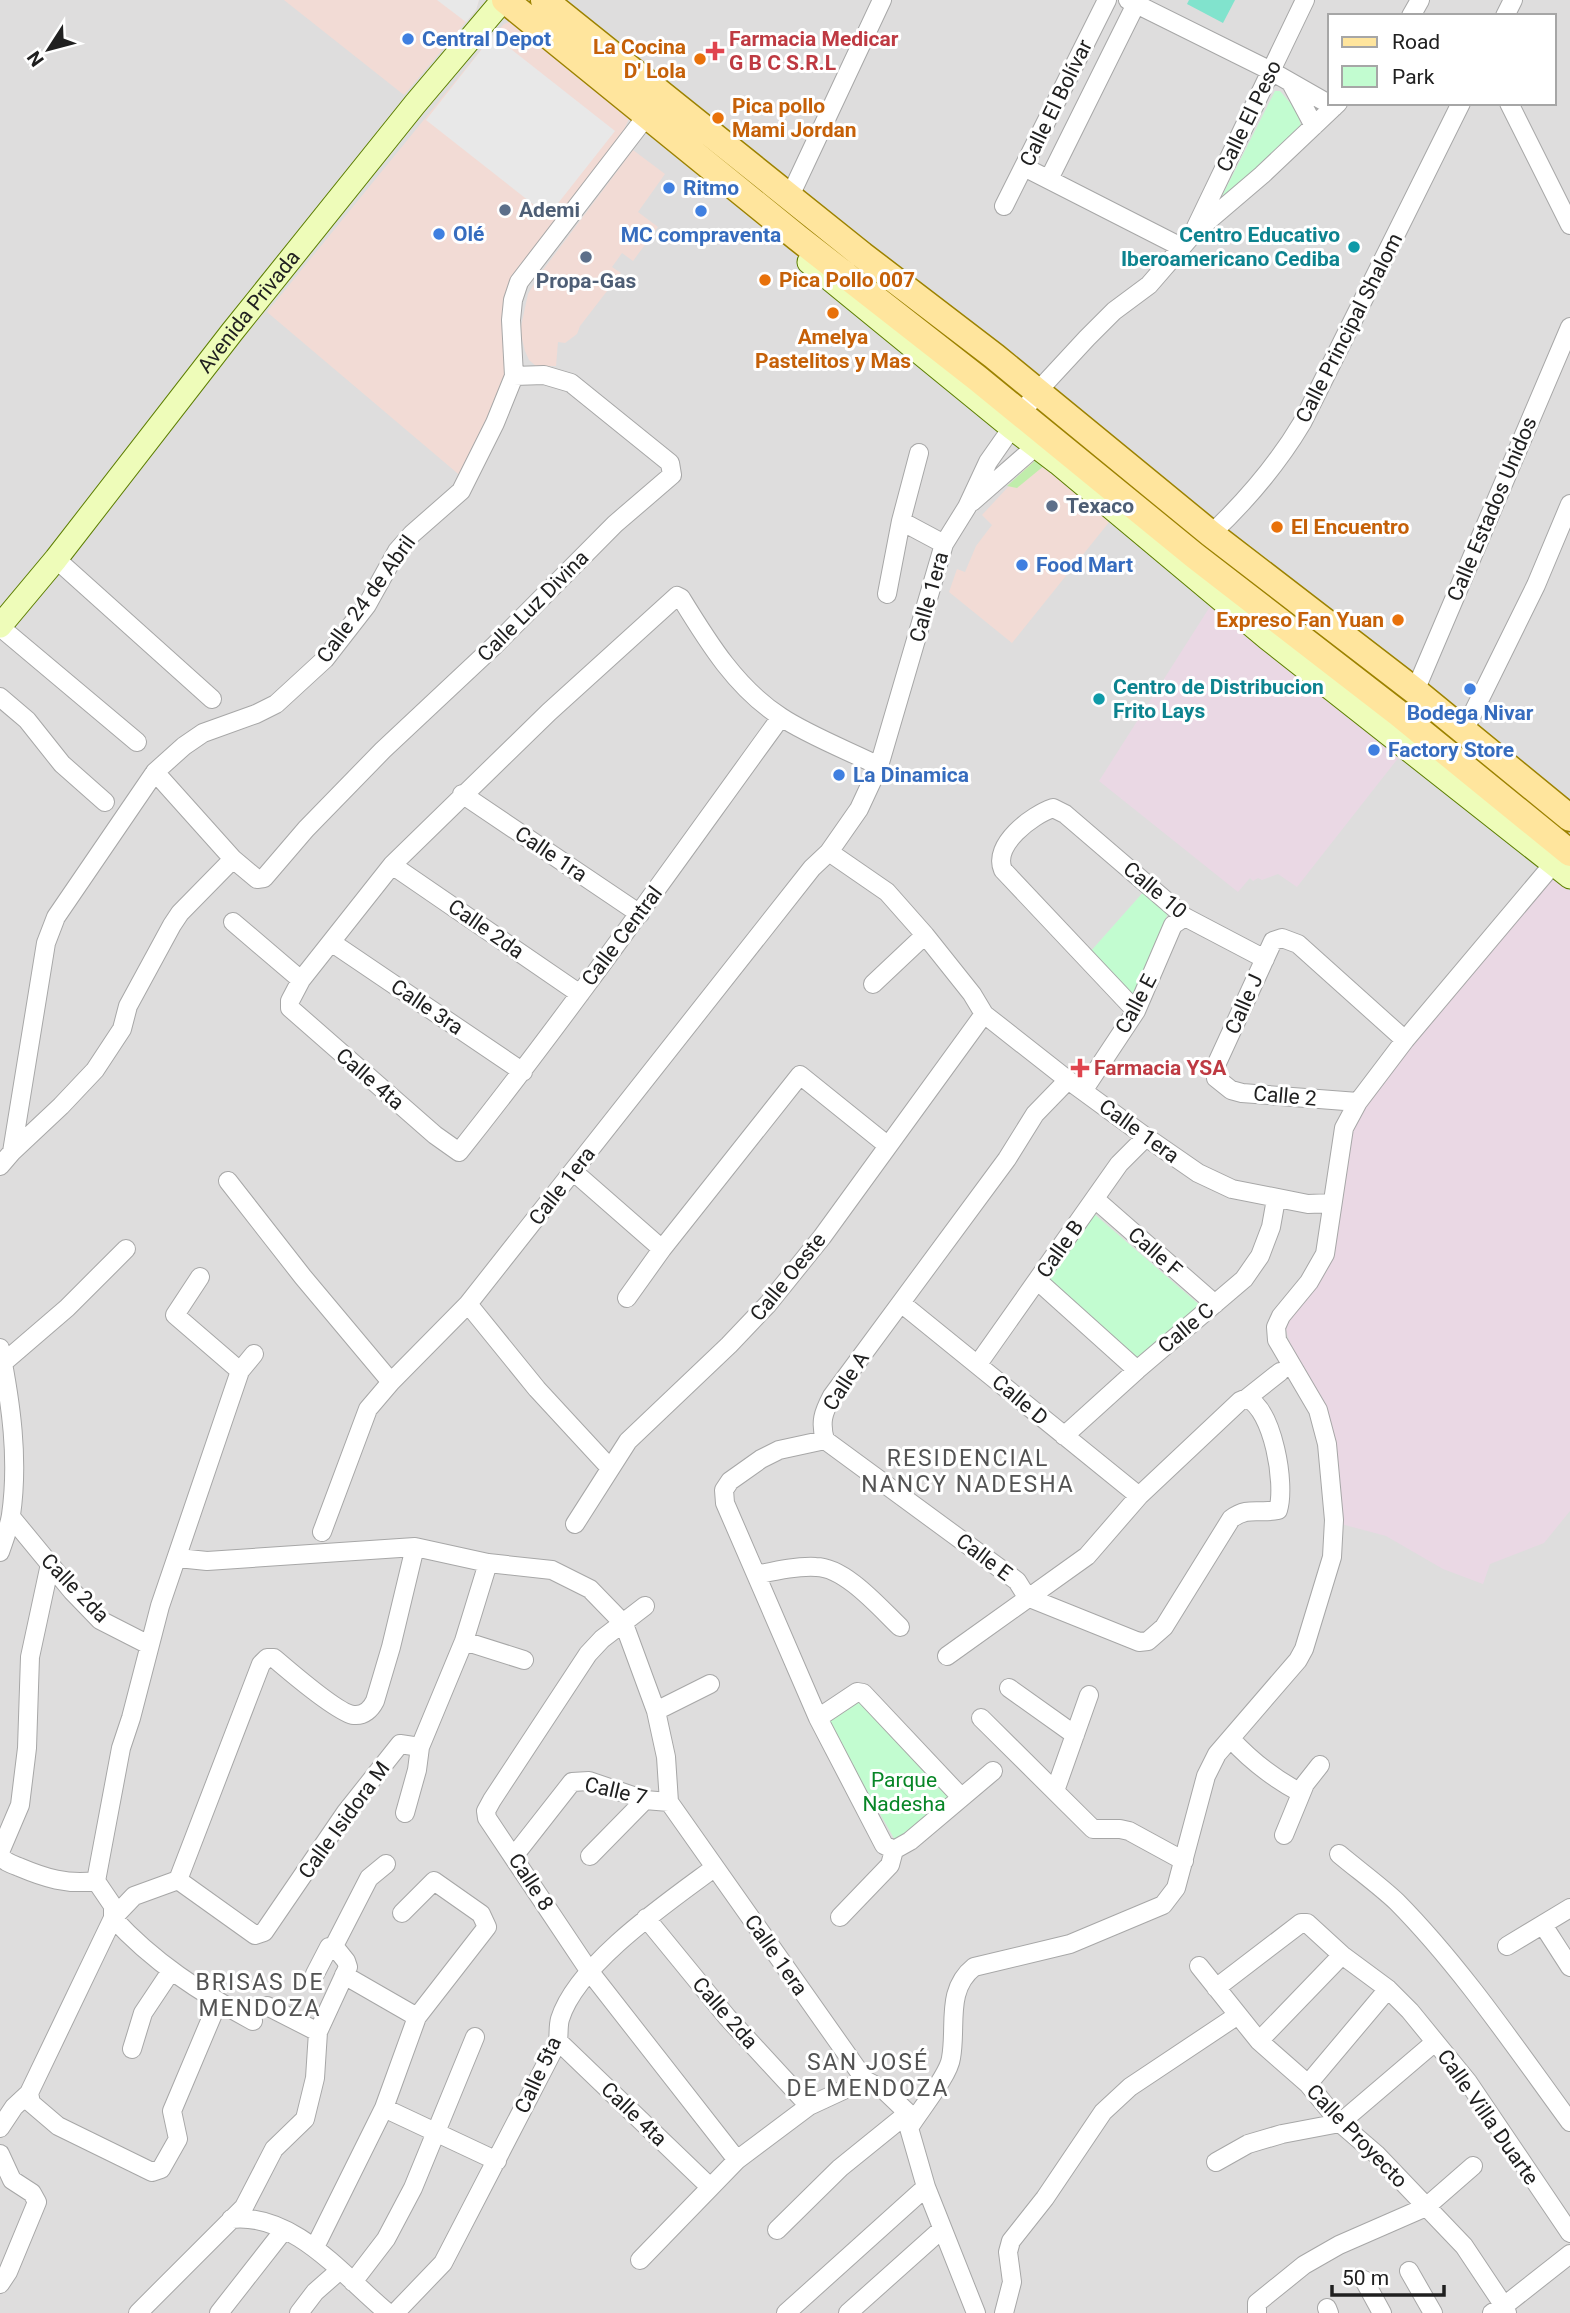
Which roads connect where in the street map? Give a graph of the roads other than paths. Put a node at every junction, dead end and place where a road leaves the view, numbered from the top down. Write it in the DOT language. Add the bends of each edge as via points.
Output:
graph roads {
  1 [pos="882,0"];
  2 [pos="1107,0"];
  3 [pos="1305,0"];
  4 [pos="499,1"];
  5 [pos="546,1"];
  6 [pos="1132,2"];
  7 [pos="1271,72"];
  8 [pos="1291,83"];
  9 [pos="1328,101"];
  10 [pos="1336,105"];
  11 [pos="1460,105"];
  12 [pos="1510,105"];
  13 [pos="642,122"];
  14 [pos="1314,126"];
  15 [pos="1024,167"];
  16 [pos="1049,179"];
  17 [pos="790,196"];
  18 [pos="1004,205"];
  19 [pos="1570,225"];
  20 [pos="1194,233"];
  21 [pos="1181,247"];
  22 [pos="1570,327"];
  23 [pos="514,376"];
  24 [pos="1037,392"];
  25 [pos="1068,417"];
  26 [pos="1017,421"];
  27 [pos="1042,441"];
  28 [pos="919,453"];
  29 [pos="1570,504"];
  30 [pos="967,507"];
  31 [pos="901,521"];
  32 [pos="1211,534"];
  33 [pos="944,544"];
  34 [pos="56,559"];
  35 [pos="887,594"];
  36 [pos="0,627"];
  37 [pos="1415,691"];
  38 [pos="0,697"];
  39 [pos="212,699"];
  40 [pos="781,717"];
  41 [pos="1464,731"];
  42 [pos="137,742"];
  43 [pos="879,766"];
  44 [pos="155,772"];
  45 [pos="462,794"];
  46 [pos="105,802"];
  47 [pos="1570,818"];
  48 [pos="830,852"];
  49 [pos="233,859"];
  50 [pos="392,864"];
  51 [pos="1564,864"];
  52 [pos="640,914"];
  53 [pos="1185,917"];
  54 [pos="233,922"];
  55 [pos="925,935"];
  56 [pos="331,942"];
  57 [pos="1265,959"];
  58 [pos="301,980"];
  59 [pos="873,984"];
  60 [pos="580,993"];
  61 [pos="1136,1011"];
  62 [pos="984,1014"];
  63 [pos="1405,1040"];
  64 [pos="523,1072"];
  65 [pos="1216,1078"];
  66 [pos="1068,1080"];
  67 [pos="1083,1091"];
  68 [pos="1358,1102"];
  69 [pos="1146,1137"];
  70 [pos="887,1144"];
  71 [pos="12,1152"];
  72 [pos="459,1152"];
  73 [pos="0,1166"];
  74 [pos="573,1172"];
  75 [pos="228,1181"];
  76 [pos="1095,1199"];
  77 [pos="1276,1199"];
  78 [pos="1332,1203"];
  79 [pos="126,1249"];
  80 [pos="662,1249"];
  81 [pos="201,1276"];
  82 [pos="1038,1281"];
  83 [pos="626,1298"];
  84 [pos="901,1303"];
  85 [pos="468,1304"];
  86 [pos="1215,1304"];
  87 [pos="254,1354"];
  88 [pos="2,1355"];
  89 [pos="978,1364"];
  90 [pos="1137,1370"];
  91 [pos="240,1371"];
  92 [pos="1280,1372"];
  93 [pos="391,1382"];
  94 [pos="1247,1398"];
  95 [pos="1064,1436"];
  96 [pos="825,1440"];
  97 [pos="610,1468"];
  98 [pos="1139,1496"];
  99 [pos="11,1517"];
  100 [pos="575,1524"];
  101 [pos="322,1532"];
  102 [pos="415,1546"];
  103 [pos="0,1552"];
  104 [pos="178,1558"];
  105 [pos="488,1563"];
  106 [pos="50,1564"];
  107 [pos="756,1575"];
  108 [pos="1027,1597"];
  109 [pos="645,1606"];
  110 [pos="624,1624"];
  111 [pos="900,1627"];
  112 [pos="464,1641"];
  113 [pos="149,1645"];
  114 [pos="947,1656"];
  115 [pos="524,1660"];
  116 [pos="710,1684"];
  117 [pos="1009,1688"];
  118 [pos="1089,1695"];
  119 [pos="656,1711"];
  120 [pos="818,1718"];
  121 [pos="981,1718"];
  122 [pos="1075,1735"];
  123 [pos="1231,1739"];
  124 [pos="420,1747"];
  125 [pos="1320,1765"];
  126 [pos="993,1771"];
  127 [pos="1055,1791"];
  128 [pos="1301,1793"];
  129 [pos="961,1797"];
  130 [pos="645,1800"];
  131 [pos="669,1802"];
  132 [pos="405,1813"];
  133 [pos="1284,1835"];
  134 [pos="894,1850"];
  135 [pos="1339,1854"];
  136 [pos="1,1855"];
  137 [pos="514,1856"];
  138 [pos="590,1856"];
  139 [pos="1184,1861"];
  140 [pos="386,1864"];
  141 [pos="715,1868"];
  142 [pos="178,1880"];
  143 [pos="96,1881"];
  144 [pos="1570,1908"];
  145 [pos="402,1913"];
  146 [pos="840,1917"];
  147 [pos="113,1918"];
  148 [pos="646,1918"];
  149 [pos="1543,1925"];
  150 [pos="334,1946"];
  151 [pos="1507,1946"];
  152 [pos="1342,1955"];
  153 [pos="1199,1966"];
  154 [pos="1570,1967"];
  155 [pos="171,1970"];
  156 [pos="346,1971"];
  157 [pos="590,1972"];
  158 [pos="315,1974"];
  159 [pos="1216,1988"];
  160 [pos="1388,1989"];
  161 [pos="218,2002"];
  162 [pos="267,2006"];
  163 [pos="1238,2015"];
  164 [pos="417,2017"];
  165 [pos="253,2021"];
  166 [pos="318,2032"];
  167 [pos="475,2037"];
  168 [pos="558,2041"];
  169 [pos="1259,2041"];
  170 [pos="1435,2042"];
  171 [pos="132,2049"];
  172 [pos="865,2080"];
  173 [pos="1308,2084"];
  174 [pos="29,2093"];
  175 [pos="808,2106"];
  176 [pos="384,2108"];
  177 [pos="909,2121"];
  178 [pos="1570,2122"];
  179 [pos="1340,2123"];
  180 [pos="0,2126"];
  181 [pos="435,2133"];
  182 [pos="0,2154"];
  183 [pos="737,2160"];
  184 [pos="497,2161"];
  185 [pos="1216,2162"];
  186 [pos="1473,2166"];
  187 [pos="6,2181"];
  188 [pos="710,2187"];
  189 [pos="926,2187"];
  190 [pos="1426,2207"];
  191 [pos="230,2219"];
  192 [pos="942,2229"];
  193 [pos="284,2230"];
  194 [pos="777,2230"];
  195 [pos="1570,2233"];
  196 [pos="315,2247"];
  197 [pos="1570,2254"];
  198 [pos="640,2260"];
  199 [pos="1409,2271"];
  200 [pos="347,2276"];
  201 [pos="1364,2280"];
  202 [pos="0,2284"];
  203 [pos="1256,2308"];
  204 [pos="968,2309"];
  205 [pos="379,2310"];
  206 [pos="1501,2311"];
  207 [pos="138,2313"];
  208 [pos="219,2313"];
  209 [pos="299,2313"];
  210 [pos="395,2313"];
  211 [pos="786,2313"];
  212 [pos="848,2313"];
  213 [pos="1004,2313"];
  214 [pos="1382,2313"];
  215 [pos="1433,2313"];
  1 -- 17 [label="street"];
  2 -- 15 [label="street, Calle El Bolívar"];
  3 -- 7 [label="street, Calle El Peso"];
  4 -- 13 [label="main road"];
  4 -- 26 [label="main road"];
  4 -- 34 [label="main road, Avenida Privada"];
  5 -- 17 [label="main road"];
  6 -- 7 [label="street"];
  6 -- 16 [label="street, Calle El Bolívar"];
  7 -- 8 [label="street"];
  7 -- 20 [label="street, Calle El Peso"];
  8 -- 9 [label="street"];
  8 -- 14 [label="street"];
  10 -- 14 [label="street"];
  11 -- 32 [label="street, Calle Principal Shalom" via="1302,423 1262,482"];
  12 -- 19 [label="street"];
  13 -- 23 [label="street, Calle 24 de Abril" via="519,282 511,320"];
  13 -- 26 [label="main road" via="851,297"];
  14 -- 20 [label="street"];
  15 -- 16 [label="street"];
  15 -- 18 [label="street, Calle El Bolívar"];
  16 -- 21 [label="street"];
  17 -- 24 [label="main road"];
  20 -- 21 [label="street, Calle 1era"];
  21 -- 24 [label="street, Calle 1era" via="1149,285 1114,311"];
  22 -- 37 [label="street, Calle Estados Unidos"];
  23 -- 44 [label="street, Calle 24 de Abril" via="461,491 397,551 367,605 325,660 276,704 202,733"];
  23 -- 49 [label="street, Calle Luz Divina" via="544,375 571,383 670,463 672,475 383,750 264,878 257,879"];
  24 -- 25 [label="main road"];
  24 -- 26 [label="street, Calle 1era"];
  25 -- 27 [label="street"];
  25 -- 32 [label="main road"];
  26 -- 27 [label="main road"];
  26 -- 30 [label="street, Calle 1era" via="988,462"];
  27 -- 30 [label="street"];
  27 -- 51 [label="main road" via="1398,713"];
  28 -- 31 [label="street"];
  29 -- 41 [label="street"];
  30 -- 33 [label="street, Calle 1era"];
  31 -- 33 [label="street"];
  31 -- 35 [label="street"];
  32 -- 37 [label="main road"];
  33 -- 43 [label="street, Calle 1era"];
  34 -- 36 [label="main road, Avenida Privada"];
  34 -- 39 [label="street"];
  36 -- 42 [label="street"];
  37 -- 41 [label="main road"];
  38 -- 46 [label="street" via="27,720 62,764"];
  40 -- 43 [label="street"];
  40 -- 45 [label="street" via="739,682 677,596"];
  40 -- 52 [label="street, Calle Central"];
  41 -- 47 [label="main road"];
  43 -- 48 [label="street, Calle 1era" via="859,809"];
  44 -- 49 [label="street"];
  44 -- 71 [label="street, Calle 24 de Abril" via="50,930"];
  45 -- 50 [label="street"];
  45 -- 52 [label="street, Calle 1ra"];
  48 -- 55 [label="street, Calle 1era" via="887,892"];
  48 -- 74 [label="street, Calle 1era" via="812,868"];
  49 -- 71 [label="street" via="172,925 128,1006 122,1029 94,1070"];
  50 -- 56 [label="street"];
  50 -- 60 [label="street, Calle 2da"];
  51 -- 63 [label="street"];
  52 -- 60 [label="street, Calle Central"];
  53 -- 57 [label="street, Calle 10"];
  53 -- 61 [label="street, Calle E" via="1173,925"];
  53 -- 61 [label="street, Calle 10" via="1054,808 1038,814 1003,847 1000,863 1009,879"];
  54 -- 58 [label="street"];
  55 -- 59 [label="street"];
  55 -- 62 [label="street, Calle 1era"];
  56 -- 58 [label="street"];
  56 -- 64 [label="street, Calle 3ra"];
  57 -- 63 [label="street, Calle J" via="1273,941 1283,937 1298,944"];
  57 -- 65 [label="street, Calle J" via="1217,1063"];
  58 -- 72 [label="street, Calle 4ta" via="290,1008"];
  60 -- 64 [label="street, Calle Central"];
  61 -- 67 [label="street, Calle E"];
  62 -- 66 [label="street, Calle 1era"];
  62 -- 70 [label="street, Calle Oeste"];
  63 -- 68 [label="street"];
  64 -- 72 [label="street, Calle Central"];
  65 -- 68 [label="street, Calle 2" via="1242,1093"];
  66 -- 67 [label="street, Calle 1era"];
  66 -- 84 [label="street, Calle A" via="1035,1114"];
  67 -- 69 [label="street, Calle 1era"];
  68 -- 78 [label="street" via="1344,1128"];
  69 -- 76 [label="street, Calle B" via="1119,1164"];
  69 -- 77 [label="street, Calle 1era" via="1198,1174 1233,1189"];
  70 -- 80 [label="street" via="800,1076"];
  70 -- 97 [label="street, Calle Oeste" via="768,1304 628,1441"];
  71 -- 73 [label="street"];
  74 -- 80 [label="street"];
  74 -- 85 [label="street, Calle 1era"];
  75 -- 93 [label="street"];
  76 -- 82 [label="street, Calle B"];
  76 -- 86 [label="street, Calle F"];
  77 -- 78 [label="street, Calle 1era"];
  77 -- 86 [label="street, Calle C" via="1261,1256 1244,1279"];
  78 -- 123 [label="street" via="1325,1254 1276,1327 1277,1340 1318,1410 1327,1444 1334,1520 1332,1557 1298,1660"];
  79 -- 88 [label="street" via="67,1308"];
  80 -- 83 [label="street"];
  81 -- 91 [label="street" via="175,1315"];
  82 -- 89 [label="street, Calle B"];
  82 -- 90 [label="street"];
  84 -- 89 [label="street, Calle D"];
  84 -- 96 [label="street, Calle A" via="832,1396 821,1425"];
  85 -- 93 [label="street, Calle 1era"];
  85 -- 97 [label="street"];
  86 -- 90 [label="street, Calle C"];
  87 -- 91 [label="street"];
  88 -- 99 [label="street" via="14,1453"];
  89 -- 95 [label="street, Calle D"];
  90 -- 95 [label="street, Calle C"];
  91 -- 104 [label="street"];
  92 -- 94 [label="street"];
  93 -- 101 [label="street, Calle 1era" via="368,1409"];
  94 -- 98 [label="street"];
  94 -- 108 [label="street, Calle E" via="1260,1409 1275,1444 1278,1510 1248,1510 1231,1519 1155,1637 1139,1642"];
  95 -- 98 [label="street, Calle D"];
  96 -- 107 [label="street, Calle A" via="779,1450 724,1490 725,1503"];
  96 -- 108 [label="street, Calle E" via="1017,1581"];
  97 -- 100 [label="street, Calle Oeste"];
  98 -- 108 [label="street" via="1087,1556"];
  99 -- 103 [label="street"];
  99 -- 106 [label="street, Calle 2da"];
  102 -- 104 [label="street" via="207,1561"];
  102 -- 105 [label="street"];
  102 -- 142 [label="street" via="371,1709 362,1714 346,1713 274,1658 267,1658"];
  104 -- 113 [label="street"];
  105 -- 110 [label="street" via="552,1570 590,1590"];
  105 -- 112 [label="street"];
  106 -- 113 [label="street, Calle 2da" via="100,1620"];
  106 -- 136 [label="street" via="30,1657 20,1805"];
  107 -- 111 [label="street" via="828,1569 872,1599"];
  107 -- 120 [label="street, Calle A"];
  108 -- 114 [label="street"];
  109 -- 110 [label="street, Calle 8"];
  110 -- 119 [label="street"];
  110 -- 137 [label="street, Calle 8" via="602,1639 579,1667 486,1811"];
  112 -- 115 [label="street"];
  112 -- 124 [label="street"];
  113 -- 143 [label="street" via="121,1748"];
  116 -- 119 [label="street"];
  117 -- 122 [label="street"];
  118 -- 122 [label="street"];
  119 -- 131 [label="street"];
  120 -- 129 [label="street" via="857,1692 863,1693"];
  120 -- 134 [label="street, Calle A" via="881,1839"];
  121 -- 127 [label="street"];
  122 -- 127 [label="street"];
  123 -- 128 [label="street" via="1274,1779"];
  123 -- 139 [label="street" via="1206,1776"];
  124 -- 132 [label="street"];
  124 -- 142 [label="street, Calle Isidora M" via="400,1744 346,1812 264,1933 256,1935"];
  125 -- 128 [label="street"];
  126 -- 129 [label="street"];
  127 -- 139 [label="street" via="1093,1829 1129,1831"];
  128 -- 133 [label="street"];
  129 -- 134 [label="street"];
  130 -- 131 [label="street, Calle 7"];
  130 -- 137 [label="street, Calle 7" via="589,1781 572,1782"];
  130 -- 138 [label="street"];
  131 -- 141 [label="street, Calle 1era"];
  134 -- 146 [label="street" via="890,1865"];
  135 -- 178 [label="street" via="1395,1901 1431,1940"];
  136 -- 143 [label="street" via="61,1882"];
  137 -- 157 [label="street, Calle 8"];
  139 -- 177 [label="street" via="1175,1888 1163,1905 1104,1932 974,1967 963,1976 953,2008 948,2071"];
  140 -- 150 [label="street" via="369,1878"];
  141 -- 148 [label="street, Calle 5ta"];
  141 -- 172 [label="street, Calle 1era"];
  142 -- 147 [label="street" via="134,1896"];
  143 -- 147 [label="street" via="113,1906"];
  144 -- 149 [label="street"];
  145 -- 164 [label="street" via="434,1881 481,1914 487,1927"];
  147 -- 155 [label="street"];
  147 -- 174 [label="street"];
  148 -- 157 [label="street, Calle 5ta"];
  148 -- 175 [label="street, Calle 2da"];
  149 -- 151 [label="street"];
  149 -- 154 [label="street"];
  150 -- 156 [label="street" via="346,1961"];
  150 -- 158 [label="street" via="329,1947"];
  152 -- 159 [label="street, Calle Villa Duarte" via="1307,1923 1301,1923"];
  152 -- 160 [label="street, Calle Villa Duarte"];
  152 -- 169 [label="street"];
  153 -- 159 [label="street, Calle Proyecto"];
  155 -- 161 [label="street"];
  155 -- 171 [label="street" via="144,2013"];
  156 -- 164 [label="street"];
  156 -- 166 [label="street"];
  157 -- 168 [label="street, Calle 5ta" via="572,1993 559,2021"];
  157 -- 183 [label="street, Calle 8"];
  159 -- 163 [label="street, Calle Proyecto"];
  160 -- 170 [label="street, Calle Villa Duarte"];
  160 -- 173 [label="street"];
  161 -- 165 [label="street"];
  161 -- 174 [label="street" via="172,2111 178,2139 157,2172 58,2126 31,2103"];
  162 -- 166 [label="street"];
  163 -- 169 [label="street, Calle Proyecto"];
  163 -- 213 [label="street" via="1130,2087 1103,2112 1011,2241 1008,2252 1013,2282"];
  164 -- 176 [label="street"];
  166 -- 191 [label="street" via="305,2119 274,2149 244,2207"];
  167 -- 181 [label="street"];
  168 -- 184 [label="street, Calle 5ta"];
  168 -- 188 [label="street, Calle 4ta"];
  169 -- 173 [label="street, Calle Proyecto"];
  170 -- 179 [label="street"];
  170 -- 195 [label="street, Calle Villa Duarte" via="1468,2082"];
  172 -- 175 [label="street"];
  172 -- 177 [label="street, Calle 1era" via="884,2090"];
  173 -- 179 [label="street, Calle Proyecto"];
  174 -- 180 [label="street"];
  175 -- 183 [label="street"];
  176 -- 181 [label="street"];
  176 -- 196 [label="street"];
  177 -- 189 [label="street"];
  177 -- 194 [label="street" via="840,2168"];
  179 -- 185 [label="street" via="1248,2144"];
  179 -- 190 [label="street, Calle Proyecto"];
  181 -- 184 [label="street"];
  181 -- 200 [label="street" via="386,2239"];
  182 -- 187 [label="street"];
  183 -- 188 [label="street"];
  184 -- 210 [label="street, Calle 5ta" via="443,2263"];
  186 -- 190 [label="street"];
  187 -- 202 [label="street" via="32,2193 37,2202"];
  188 -- 198 [label="street"];
  189 -- 192 [label="street"];
  189 -- 211 [label="street"];
  190 -- 203 [label="street" via="1304,2265"];
  190 -- 206 [label="street, Calle Proyecto" via="1464,2246"];
  191 -- 193 [label="street" via="250,2217"];
  191 -- 207 [label="street"];
  192 -- 204 [label="street"];
  192 -- 212 [label="street"];
  193 -- 196 [label="street"];
  193 -- 208 [label="street"];
  196 -- 200 [label="street"];
  197 -- 206 [label="street"];
  199 -- 215 [label="street"];
  200 -- 205 [label="street"];
  200 -- 209 [label="street" via="315,2292"];
  201 -- 214 [label="street"];
}
